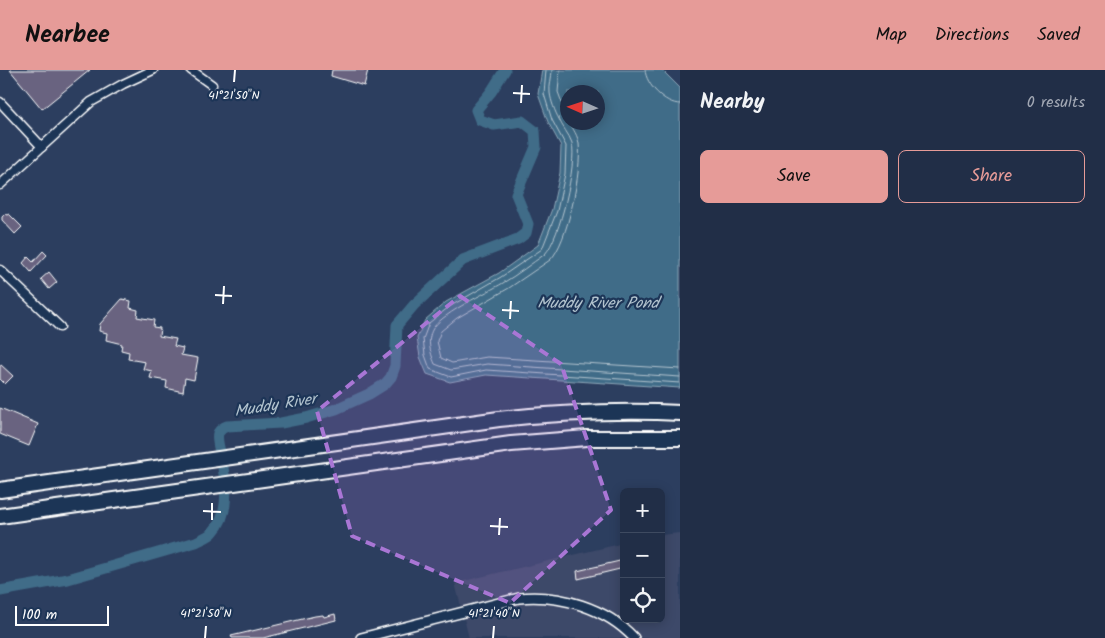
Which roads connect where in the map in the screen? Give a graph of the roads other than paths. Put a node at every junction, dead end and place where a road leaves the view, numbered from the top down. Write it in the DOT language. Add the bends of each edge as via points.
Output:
graph roads {
  1 [pos="153,70"];
  2 [pos="191,70"];
  3 [pos="212,85"];
  4 [pos="0,102"];
  5 [pos="42,148"];
  6 [pos="0,185"];
  7 [pos="0,270"];
  8 [pos="60,326"];
  9 [pos="680,413"];
  10 [pos="680,438"];
  11 [pos="0,490"];
  12 [pos="0,516"];
  13 [pos="361,638"];
  14 [pos="634,638"];
  1 -- 5 [label="street" via="91,102"];
  2 -- 3 [label="street"];
  4 -- 5 [label="street"];
  5 -- 6 [label="street"];
  7 -- 8 [label="street"];
  9 -- 11 [label="highway" via="528,416"];
  10 -- 12 [label="highway" via="536,442"];
  13 -- 14 [label="street" via="532,597 562,600 590,609 618,623"];
}
